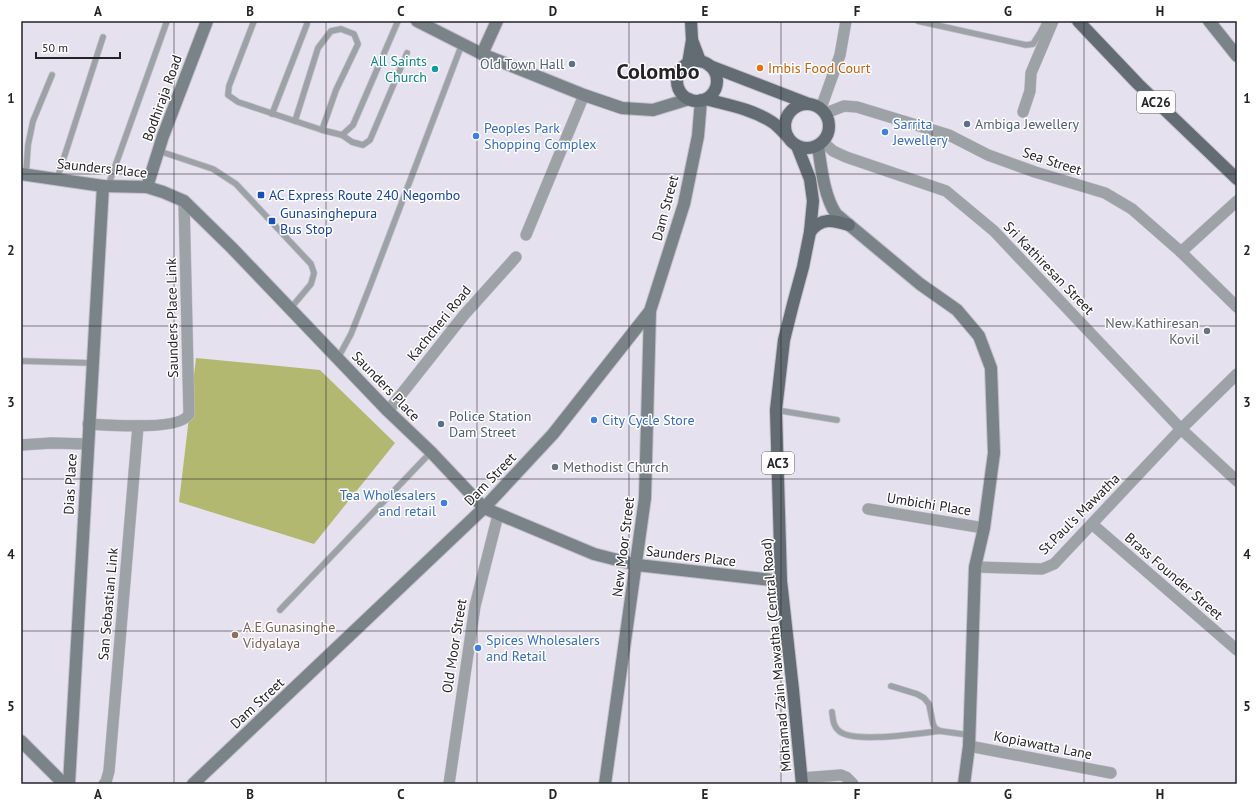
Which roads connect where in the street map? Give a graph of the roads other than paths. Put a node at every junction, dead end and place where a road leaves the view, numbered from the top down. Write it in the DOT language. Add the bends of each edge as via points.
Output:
graph roads {
  1 [pos="167,21"];
  2 [pos="207,21"];
  3 [pos="254,21"];
  4 [pos="398,21"];
  5 [pos="417,21"];
  6 [pos="496,21"];
  7 [pos="691,21"];
  8 [pos="846,21"];
  9 [pos="918,21"];
  10 [pos="1046,21"];
  11 [pos="1053,21"];
  12 [pos="1078,21"];
  13 [pos="1209,21"];
  14 [pos="307,24"];
  15 [pos="103,37"];
  16 [pos="462,44"];
  17 [pos="407,53"];
  18 [pos="482,54"];
  19 [pos="1237,56"];
  20 [pos="699,64"];
  21 [pos="52,75"];
  22 [pos="584,95"];
  23 [pos="698,99"];
  24 [pos="809,104"];
  25 [pos="824,111"];
  26 [pos="1023,112"];
  27 [pos="272,114"];
  28 [pos="295,121"];
  29 [pos="322,130"];
  30 [pos="342,135"];
  31 [pos="788,137"];
  32 [pos="821,144"];
  33 [pos="797,146"];
  34 [pos="158,151"];
  35 [pos="24,174"];
  36 [pos="1237,179"];
  37 [pos="56,180"];
  38 [pos="105,186"];
  39 [pos="147,186"];
  40 [pos="184,201"];
  41 [pos="1237,201"];
  42 [pos="849,225"];
  43 [pos="810,232"];
  44 [pos="526,235"];
  45 [pos="1181,252"];
  46 [pos="516,257"];
  47 [pos="1237,307"];
  48 [pos="290,309"];
  49 [pos="650,311"];
  50 [pos="338,358"];
  51 [pos="21,361"];
  52 [pos="92,363"];
  53 [pos="1237,374"];
  54 [pos="776,410"];
  55 [pos="388,411"];
  56 [pos="837,420"];
  57 [pos="88,424"];
  58 [pos="138,426"];
  59 [pos="1182,429"];
  60 [pos="88,444"];
  61 [pos="21,445"];
  62 [pos="431,452"];
  63 [pos="1237,481"];
  64 [pos="484,508"];
  65 [pos="868,510"];
  66 [pos="498,515"];
  67 [pos="1092,524"];
  68 [pos="984,528"];
  69 [pos="637,565"];
  70 [pos="975,567"];
  71 [pos="781,581"];
  72 [pos="280,610"];
  73 [pos="1237,650"];
  74 [pos="891,686"];
  75 [pos="832,712"];
  76 [pos="940,731"];
  77 [pos="969,740"];
  78 [pos="21,742"];
  79 [pos="1111,773"];
  80 [pos="801,781"];
  81 [pos="64,784"];
  82 [pos="69,784"];
  83 [pos="104,784"];
  84 [pos="193,784"];
  85 [pos="449,784"];
  86 [pos="605,784"];
  87 [pos="853,784"];
  88 [pos="964,784"];
  1 -- 38 [label="lane"];
  2 -- 34 [label="street, Bodhiraja Road"];
  3 -- 27 [label="lane" via="228,86 228,95 238,102"];
  4 -- 30 [label="lane" via="352,125"];
  5 -- 16 [label="street"];
  6 -- 18 [label="street"];
  7 -- 20 [label="main road" via="692,40"];
  8 -- 25 [label="street" via="840,55"];
  9 -- 10 [label="lane" via="1026,45 1033,44"];
  11 -- 26 [label="street" via="1031,73 1030,91"];
  12 -- 36 [label="main road, AC26" via="1138,84"];
  13 -- 19 [label="street"];
  14 -- 27 [label="lane"];
  15 -- 37 [label="lane"];
  16 -- 18 [label="street"];
  16 -- 50 [label="lane" via="365,300"];
  17 -- 30 [label="lane" via="370,140 363,145 352,142"];
  18 -- 22 [label="street"];
  20 -- 23 [label="main road" via="716,76 717,81 713,93"];
  20 -- 23 [label="main road" via="680,72 678,85 684,96"];
  20 -- 24 [label="main road"];
  21 -- 35 [label="lane" via="33,121"];
  22 -- 23 [label="street" via="622,108 653,110"];
  22 -- 44 [label="street"];
  23 -- 31 [label="main road" via="758,114"];
  23 -- 49 [label="street, Dam Street" via="698,136 684,204"];
  24 -- 25 [label="main road"];
  24 -- 31 [label="main road" via="802,104 790,112 785,124"];
  25 -- 32 [label="main road" via="830,126 829,133"];
  25 -- 45 [label="street, Sea Street" via="844,106 857,107 949,135 988,155 1105,193 1132,209"];
  27 -- 28 [label="lane"];
  28 -- 29 [label="lane"];
  28 -- 29 [label="lane" via="318,48 331,31 341,29 354,34 358,44 336,90"];
  29 -- 30 [label="lane"];
  31 -- 33 [label="main road"];
  32 -- 33 [label="main road" via="810,149"];
  32 -- 42 [label="street" via="821,168 831,207"];
  32 -- 59 [label="street, Sri Kathiresan Street" via="846,158 946,191 994,231"];
  33 -- 43 [label="main road, Mohamad Zain Mawatha (Central Road) / AC3" via="810,179 813,201"];
  34 -- 39 [label="street, Bodhiraja Road"];
  34 -- 48 [label="lane" via="213,169 236,184 311,264 314,273 311,284"];
  35 -- 37 [label="street, Saunders Place"];
  37 -- 38 [label="street, Saunders Place"];
  38 -- 39 [label="street, Saunders Place"];
  38 -- 52 [label="street, Dias Place"];
  39 -- 40 [label="street, Saunders Place"];
  40 -- 48 [label="street, Saunders Place"];
  40 -- 58 [label="street, Saunders Place Link" via="189,414 185,420"];
  41 -- 45 [label="street"];
  42 -- 43 [label="main road" via="824,221 816,224"];
  42 -- 68 [label="street" via="920,284 957,310 979,336 990,368 994,453"];
  43 -- 54 [label="main road, Mohamad Zain Mawatha (Central Road) / AC3" via="784,340"];
  45 -- 47 [label="street, Sea Street"];
  46 -- 55 [label="street, Kachcheri Road" via="464,315"];
  48 -- 50 [label="street, Saunders Place"];
  49 -- 64 [label="street, Dam Street" via="553,434"];
  49 -- 69 [label="street, New Moor Street" via="645,498"];
  50 -- 55 [label="street, Saunders Place"];
  51 -- 52 [label="lane"];
  52 -- 57 [label="street, Dias Place"];
  53 -- 59 [label="street, St.Paul's Mawatha"];
  54 -- 56 [label="lane"];
  54 -- 71 [label="main road, Mohamad Zain Mawatha (Central Road) / AC3"];
  55 -- 62 [label="street, Saunders Place"];
  57 -- 58 [label="street"];
  57 -- 60 [label="street, Dias Place"];
  58 -- 83 [label="street, San Sebastian Link" via="109,771"];
  59 -- 63 [label="street, Sri Kathiresan Street"];
  59 -- 67 [label="street, St.Paul's Mawatha"];
  60 -- 61 [label="street"];
  60 -- 82 [label="street, Dias Place"];
  62 -- 64 [label="street, Saunders Place"];
  62 -- 72 [label="lane"];
  64 -- 66 [label="street, Saunders Place"];
  64 -- 84 [label="street, Dam Street"];
  65 -- 68 [label="street, Umbichi Place"];
  66 -- 69 [label="street, Saunders Place" via="594,554"];
  66 -- 85 [label="street, Old Moor Street" via="475,606"];
  67 -- 70 [label="street, St.Paul's Mawatha" via="1054,564 1047,568"];
  67 -- 73 [label="street, Brass Founder Street"];
  68 -- 70 [label="street"];
  69 -- 71 [label="street, Saunders Place"];
  69 -- 86 [label="street, New Moor Street"];
  70 -- 77 [label="street"];
  71 -- 80 [label="main road, Mohamad Zain Mawatha (Central Road) / AC3"];
  74 -- 76 [label="lane" via="924,698 929,704 933,724"];
  75 -- 76 [label="lane" via="834,726 850,736 885,737"];
  76 -- 77 [label="lane"];
  77 -- 79 [label="street, Kopiawatta Lane"];
  77 -- 88 [label="street"];
  78 -- 81 [label="street"];
  80 -- 87 [label="street" via="841,775"];
}
